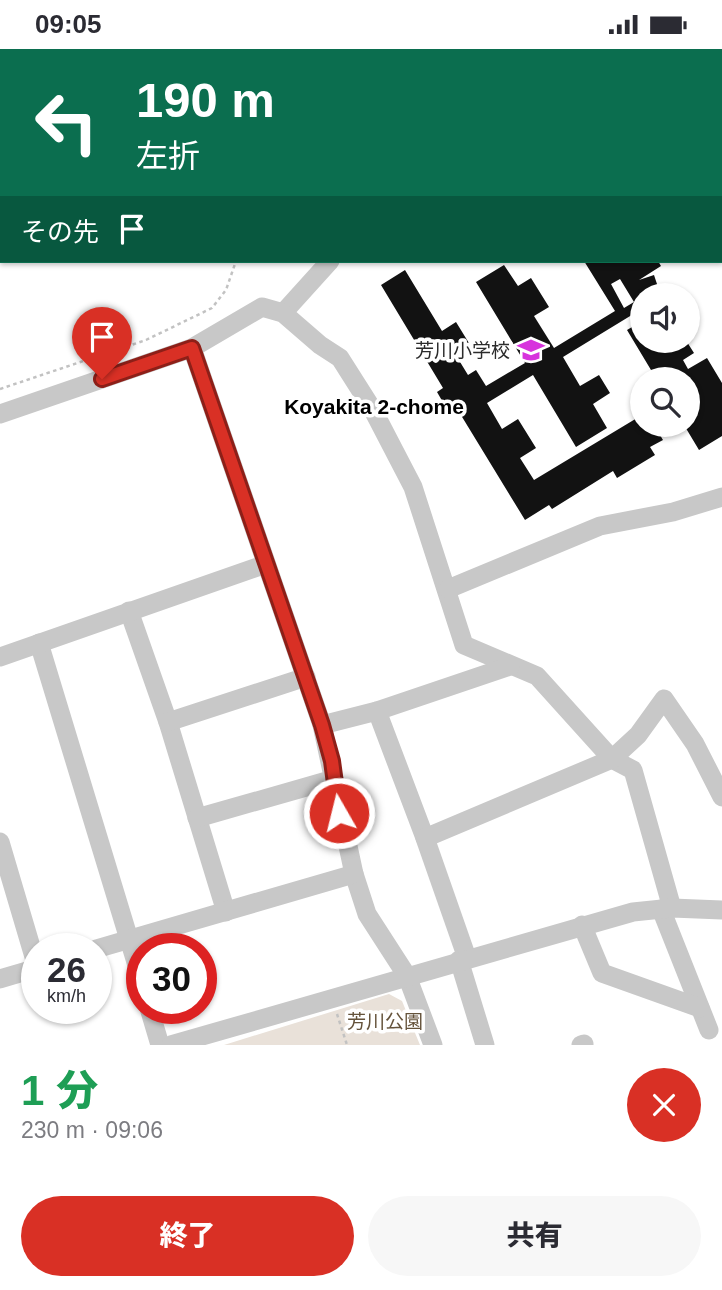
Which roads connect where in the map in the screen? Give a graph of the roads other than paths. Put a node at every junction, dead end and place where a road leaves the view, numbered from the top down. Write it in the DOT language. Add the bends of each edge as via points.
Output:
graph roads {
  1 [pos="328,263"];
  2 [pos="283,313"];
  3 [pos="192,348"];
  4 [pos="0,414"];
  5 [pos="722,497"];
  6 [pos="266,564"];
  7 [pos="448,589"];
  8 [pos="129,611"];
  9 [pos="39,643"];
  10 [pos="0,657"];
  11 [pos="510,666"];
  12 [pos="306,677"];
  13 [pos="377,711"];
  14 [pos="167,722"];
  15 [pos="322,725"];
  16 [pos="612,759"];
  17 [pos="334,779"];
  18 [pos="722,797"];
  19 [pos="197,818"];
  20 [pos="425,838"];
  21 [pos="0,842"];
  22 [pos="354,874"];
  23 [pos="667,909"];
  24 [pos="722,910"];
  25 [pos="226,912"];
  26 [pos="582,925"];
  27 [pos="27,933"];
  28 [pos="128,933"];
  29 [pos="151,933"];
  30 [pos="463,959"];
  31 [pos="21,973"];
  32 [pos="407,976"];
  33 [pos="0,979"];
  34 [pos="700,1008"];
  35 [pos="154,1024"];
  36 [pos="709,1030"];
  37 [pos="160,1045"];
  38 [pos="172,1045"];
  39 [pos="433,1045"];
  40 [pos="485,1045"];
  1 -- 2 [label="street"];
  2 -- 3 [label="street" via="262,307"];
  2 -- 7 [label="street" via="340,358 373,410 413,487"];
  3 -- 4 [label="street"];
  3 -- 6 [label="street"];
  5 -- 7 [label="street" via="600,526"];
  6 -- 8 [label="street"];
  6 -- 12 [label="street"];
  7 -- 11 [label="street" via="464,645"];
  8 -- 9 [label="street"];
  8 -- 14 [label="street"];
  9 -- 10 [label="street"];
  9 -- 28 [label="street"];
  11 -- 13 [label="street"];
  11 -- 16 [label="street" via="537,676"];
  12 -- 14 [label="street"];
  12 -- 15 [label="street"];
  13 -- 15 [label="street"];
  13 -- 20 [label="street"];
  14 -- 19 [label="street"];
  15 -- 17 [label="street"];
  16 -- 18 [label="street" via="638,735 664,699 695,744"];
  16 -- 20 [label="street"];
  16 -- 23 [label="street" via="633,770"];
  17 -- 19 [label="street"];
  17 -- 22 [label="street"];
  19 -- 25 [label="street"];
  20 -- 30 [label="street"];
  21 -- 27 [label="street"];
  22 -- 25 [label="street"];
  22 -- 32 [label="street" via="367,914"];
  23 -- 24 [label="street"];
  23 -- 26 [label="street"];
  23 -- 34 [label="street"];
  25 -- 29 [label="street"];
  26 -- 30 [label="street"];
  26 -- 34 [label="street" via="602,973"];
  30 -- 32 [label="street"];
  30 -- 40 [label="street"];
  31 -- 33 [label="street"];
  32 -- 38 [label="street"];
  32 -- 39 [label="street"];
  34 -- 36 [label="street"];
  35 -- 37 [label="street"];
}
